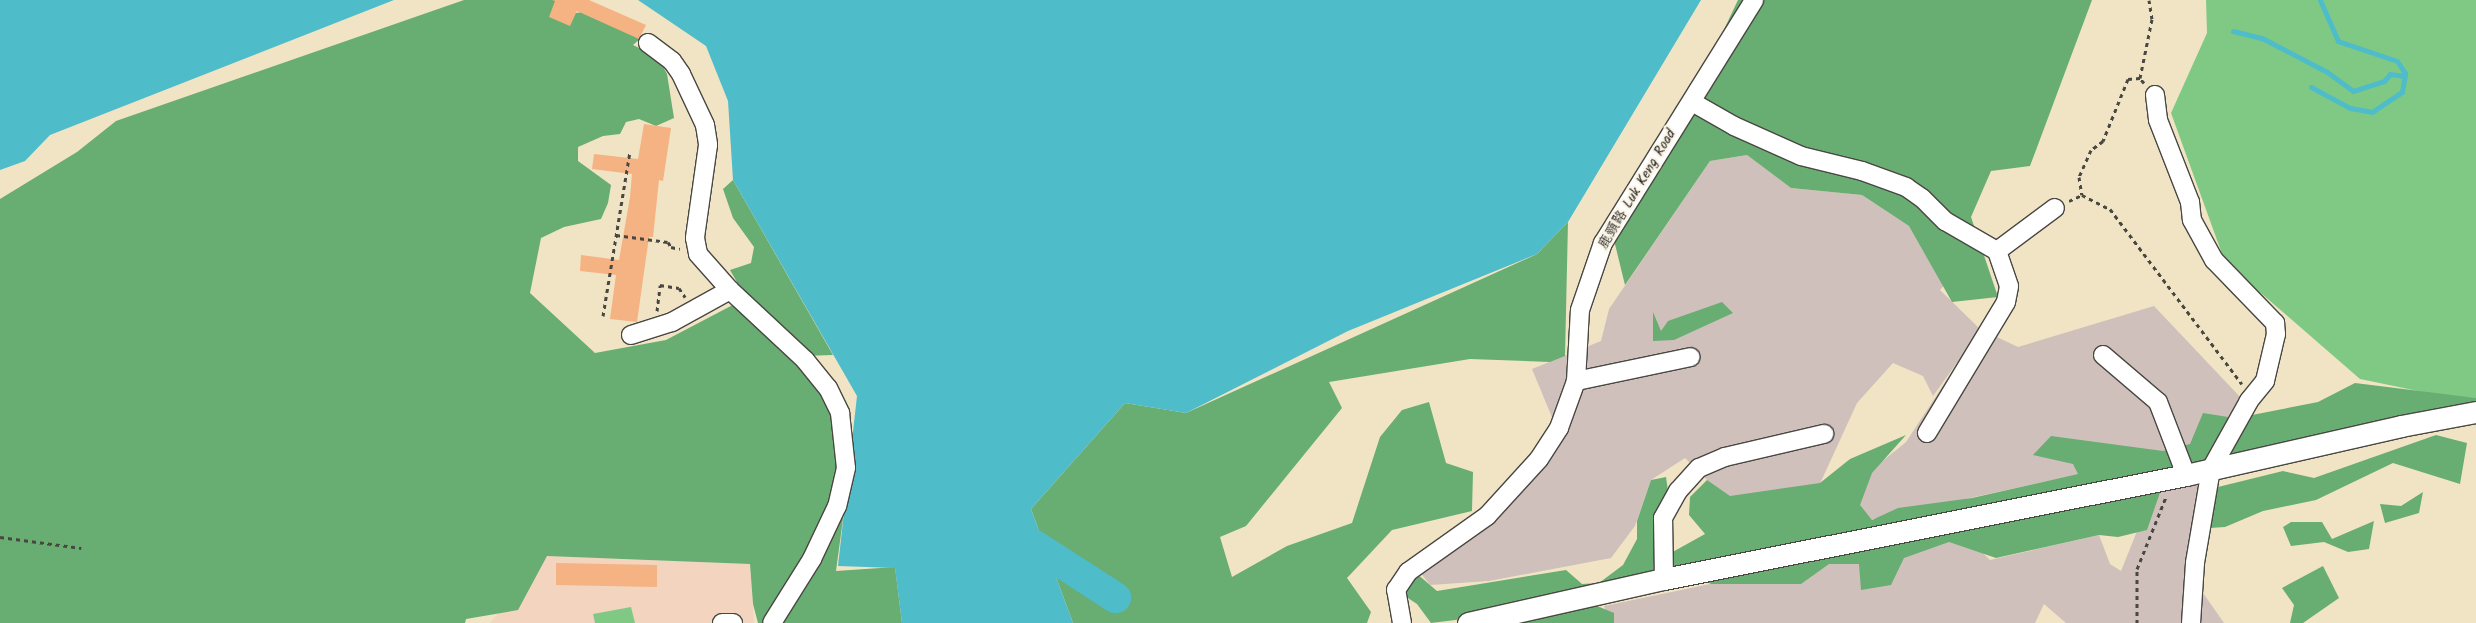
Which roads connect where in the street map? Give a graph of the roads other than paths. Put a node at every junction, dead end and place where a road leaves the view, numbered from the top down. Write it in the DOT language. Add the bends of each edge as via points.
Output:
graph roads {
  1 [pos="1754,0"];
  2 [pos="648,44"];
  3 [pos="2155,95"];
  4 [pos="1692,102"];
  5 [pos="2055,208"];
  6 [pos="1997,251"];
  7 [pos="730,290"];
  8 [pos="631,335"];
  9 [pos="2103,354"];
  10 [pos="1691,357"];
  11 [pos="1576,381"];
  12 [pos="2476,412"];
  13 [pos="1927,433"];
  14 [pos="1824,434"];
  15 [pos="2211,469"];
  16 [pos="2180,476"];
  17 [pos="1664,579"];
  18 [pos="722,623"];
  19 [pos="733,623"];
  20 [pos="772,623"];
  21 [pos="1402,623"];
  22 [pos="1468,623"];
  23 [pos="2191,623"];
  1 -- 4 [label="street, 鹿頸路 Luk Keng Road"];
  2 -- 7 [label="street" via="672,61 705,125 708,145 695,238 698,254"];
  3 -- 15 [label="street" via="2158,120 2190,202 2192,220 2214,260 2275,322 2276,334 2265,381 2249,400"];
  4 -- 6 [label="street" via="1734,126 1801,156 1862,171 1906,188 1922,198 1945,221"];
  4 -- 11 [label="street, 鹿頸路 Luk Keng Road" via="1617,217 1598,254 1580,310"];
  5 -- 6 [label="street"];
  6 -- 13 [label="street" via="2009,286 2006,302"];
  7 -- 8 [label="street" via="672,322"];
  7 -- 20 [label="street" via="805,360 828,388 840,413 845,437 846,468 837,506 808,566"];
  9 -- 16 [label="street" via="2158,402"];
  10 -- 11 [label="street"];
  11 -- 21 [label="street, 鹿頸路 Luk Keng Road" via="1559,428 1533,466 1487,516 1408,572 1396,590"];
  12 -- 15 [label="main road"];
  14 -- 17 [label="street" via="1725,457 1699,468 1678,491 1663,518"];
  15 -- 16 [label="main road"];
  15 -- 23 [label="street" via="2195,563"];
  16 -- 17 [label="main road"];
  17 -- 22 [label="main road"];
  18 -- 19 [label="street"];
}
